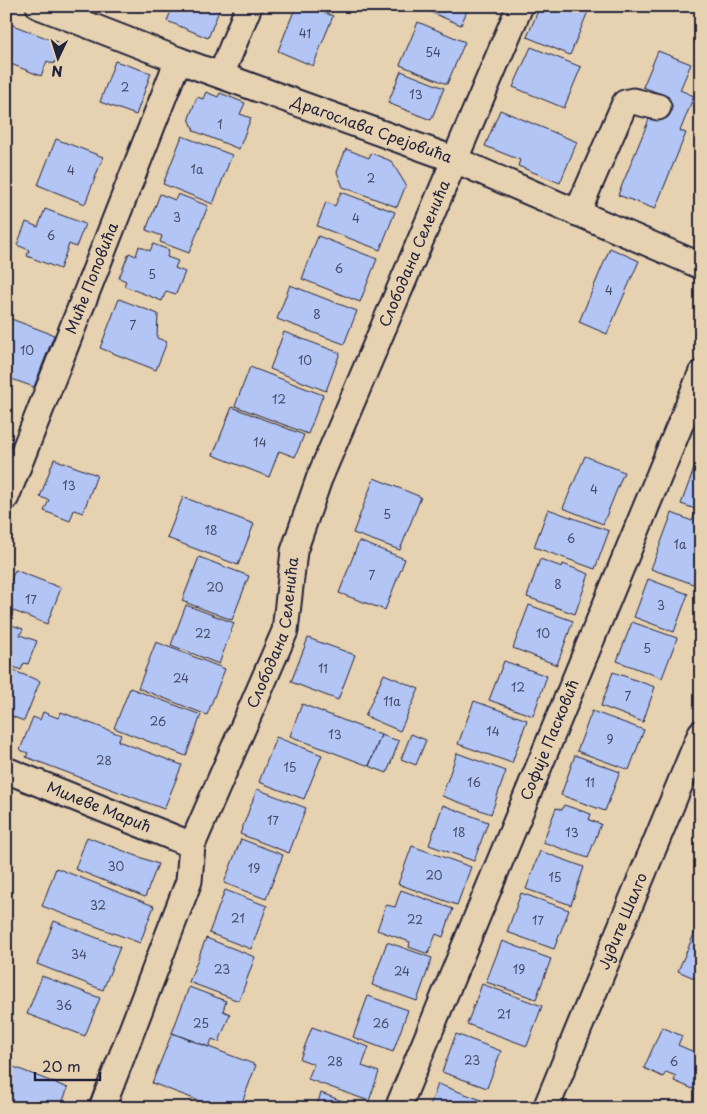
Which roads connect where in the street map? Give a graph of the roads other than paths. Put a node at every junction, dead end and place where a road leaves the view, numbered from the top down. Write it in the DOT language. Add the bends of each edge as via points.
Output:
graph roads {
  1 [pos="39,6"];
  2 [pos="250,6"];
  3 [pos="520,6"];
  4 [pos="178,60"];
  5 [pos="221,75"];
  6 [pos="658,107"];
  7 [pos="453,159"];
  8 [pos="577,213"];
  9 [pos="699,261"];
  10 [pos="701,374"];
  11 [pos="6,497"];
  12 [pos="701,733"];
  13 [pos="6,770"];
  14 [pos="192,845"];
  15 [pos="102,1108"];
  16 [pos="398,1108"];
  17 [pos="546,1108"];
  1 -- 4 [label="street, Драгослава Срејовића"];
  2 -- 5 [label="street"];
  3 -- 7 [label="street, Слободана Селенића"];
  4 -- 5 [label="street, Драгослава Срејовића"];
  4 -- 11 [label="street, Миће Поповића"];
  5 -- 7 [label="street, Драгослава Срејовића"];
  6 -- 8 [label="street" via="634,101 625,103"];
  7 -- 8 [label="street, Драгослава Срејовића"];
  7 -- 14 [label="street, Слободана Селенића" via="319,479 294,550 285,631"];
  8 -- 9 [label="street, Драгослава Срејовића"];
  10 -- 16 [label="street, Софије Пасковић"];
  12 -- 17 [label="street, Јудите Шалго"];
  13 -- 14 [label="street, Милеве Марић"];
  14 -- 15 [label="street, Слободана Селенића" via="189,881"];
}
